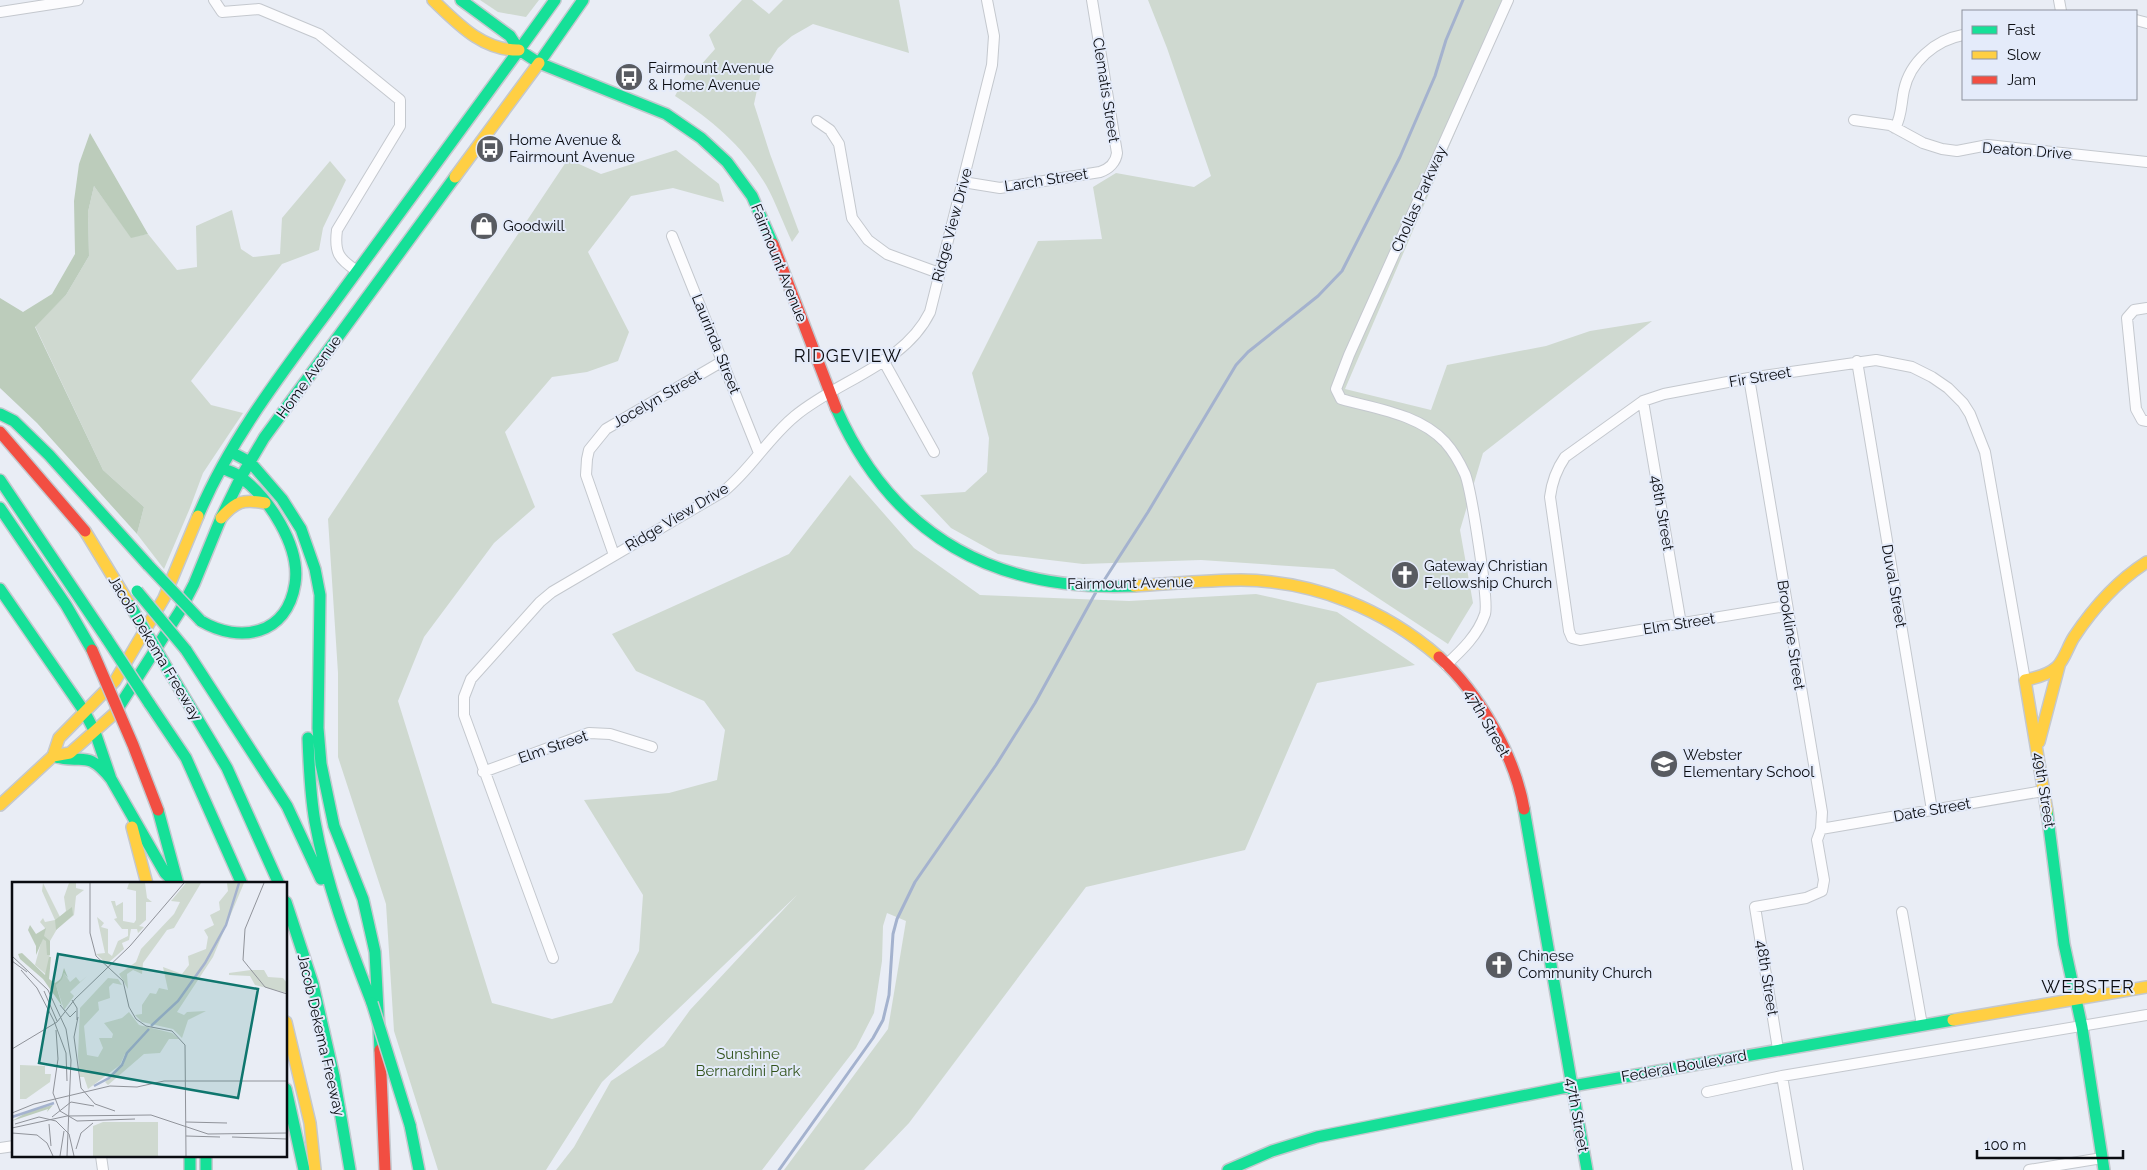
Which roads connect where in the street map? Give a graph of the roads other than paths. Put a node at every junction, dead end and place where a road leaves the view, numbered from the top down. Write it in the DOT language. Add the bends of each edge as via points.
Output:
graph roads {
  1 [pos="78,0"];
  2 [pos="214,0"];
  3 [pos="433,0"];
  4 [pos="461,0"];
  5 [pos="555,0"];
  6 [pos="584,0"];
  7 [pos="987,0"];
  8 [pos="1092,0"];
  9 [pos="1508,0"];
  10 [pos="0,12"];
  11 [pos="1962,35"];
  12 [pos="519,50"];
  13 [pos="539,63"];
  14 [pos="1854,120"];
  15 [pos="817,121"];
  16 [pos="1895,128"];
  17 [pos="2147,162"];
  18 [pos="1100,172"];
  19 [pos="963,182"];
  20 [pos="672,236"];
  21 [pos="357,271"];
  22 [pos="939,272"];
  23 [pos="2147,308"];
  24 [pos="883,360"];
  25 [pos="723,361"];
  26 [pos="1856,361"];
  27 [pos="1749,378"];
  28 [pos="828,394"];
  29 [pos="1643,401"];
  30 [pos="0,414"];
  31 [pos="1970,414"];
  32 [pos="2144,420"];
  33 [pos="0,432"];
  34 [pos="231,452"];
  35 [pos="934,452"];
  36 [pos="759,453"];
  37 [pos="250,462"];
  38 [pos="222,468"];
  39 [pos="241,477"];
  40 [pos="0,480"];
  41 [pos="265,503"];
  42 [pos="0,508"];
  43 [pos="221,518"];
  44 [pos="82,526"];
  45 [pos="614,555"];
  46 [pos="2147,562"];
  47 [pos="0,589"];
  48 [pos="1786,606"];
  49 [pos="320,619"];
  50 [pos="1681,624"];
  51 [pos="1572,638"];
  52 [pos="1446,665"];
  53 [pos="2059,666"];
  54 [pos="2025,680"];
  55 [pos="84,711"];
  56 [pos="96,732"];
  57 [pos="652,747"];
  58 [pos="2038,747"];
  59 [pos="53,756"];
  60 [pos="483,772"];
  61 [pos="111,778"];
  62 [pos="2043,791"];
  63 [pos="124,800"];
  64 [pos="0,805"];
  65 [pos="1932,810"];
  66 [pos="1821,830"];
  67 [pos="146,882"];
  68 [pos="175,882"];
  69 [pos="176,882"];
  70 [pos="241,882"];
  71 [pos="278,882"];
  72 [pos="1755,907"];
  73 [pos="288,908"];
  74 [pos="1902,912"];
  75 [pos="345,930"];
  76 [pos="553,958"];
  77 [pos="2147,987"];
  78 [pos="2076,999"];
  79 [pos="2147,1015"];
  80 [pos="1922,1025"];
  81 [pos="2082,1027"];
  82 [pos="288,1030"];
  83 [pos="1778,1050"];
  84 [pos="1782,1076"];
  85 [pos="1572,1086"];
  86 [pos="1707,1092"];
  87 [pos="288,1099"];
  88 [pos="2102,1158"];
  89 [pos="304,1170"];
  90 [pos="315,1170"];
  91 [pos="350,1170"];
  92 [pos="385,1170"];
  93 [pos="419,1170"];
  94 [pos="1228,1170"];
  95 [pos="1587,1170"];
  96 [pos="1798,1170"];
  97 [pos="2029,1170"];
  98 [pos="2104,1170"];
  1 -- 10 [label="street"];
  2 -- 21 [label="street" via="222,12 259,9 319,34 400,100 400,126 337,230 335,245 342,261"];
  3 -- 12 [label="main road, Fairmount Avenue" via="459,24 488,43 499,49"];
  4 -- 12 [label="main road, Fairmount Avenue" via="510,36"];
  5 -- 12 [label="main road, Home Avenue"];
  6 -- 13 [label="main road, Home Avenue"];
  7 -- 19 [label="street, Ridge View Drive" via="994,36 992,65"];
  8 -- 18 [label="street, Clematis Street" via="1117,153 1116,160"];
  9 -- 52 [label="street, Chollas Parkway" via="1336,389 1341,399 1411,418 1431,430 1445,442 1466,476 1486,590 1486,613 1469,643"];
  11 -- 16 [label="street" via="1938,44 1917,62 1904,89 1902,110"];
  12 -- 13 [label="main road, Fairmount Avenue"];
  12 -- 21 [label="main road, Home Avenue"];
  13 -- 28 [label="main road, Fairmount Avenue" via="666,114 701,138 727,162 752,196 767,227"];
  13 -- 37 [label="main road, Home Avenue" via="292,399"];
  14 -- 16 [label="street, Deaton Drive"];
  15 -- 22 [label="street" via="830,130 839,144 852,218 868,240 887,254"];
  16 -- 17 [label="street, Deaton Drive" via="1942,150 1957,151 1988,145"];
  18 -- 19 [label="street, Larch Street" via="1000,188"];
  19 -- 22 [label="street, Ridge View Drive"];
  20 -- 25 [label="street, Laurinda Street"];
  21 -- 34 [label="main road, Home Avenue" via="286,368"];
  22 -- 24 [label="street, Ridge View Drive" via="930,312 922,328 909,343"];
  23 -- 32 [label="street" via="2134,310 2127,318 2136,408"];
  24 -- 28 [label="street, Ridge View Drive"];
  24 -- 35 [label="street"];
  25 -- 36 [label="street, Laurinda Street"];
  25 -- 45 [label="street, Jocelyn Street" via="606,429 589,450 586,475"];
  26 -- 27 [label="street, Fir Street"];
  26 -- 31 [label="street, Fir Street" via="1888,361 1923,372 1948,388"];
  26 -- 65 [label="street, Duval Street"];
  27 -- 29 [label="street, Fir Street"];
  27 -- 48 [label="street, Brookline Street"];
  28 -- 36 [label="street, Ridge View Drive" via="793,417"];
  28 -- 52 [label="main road, Fairmount Avenue" via="841,424 872,475 909,516 973,557 1005,571 1082,586 1242,580 1272,582 1326,593 1384,617 1413,635"];
  29 -- 50 [label="street, 48th Street"];
  29 -- 51 [label="street, Fir Street" via="1565,457 1552,480 1550,497"];
  30 -- 41 [label="main road, bridge" via="14,421 49,455 201,621 219,631 238,635 259,632 287,609 295,592 297,573 293,549 283,527"];
  31 -- 54 [label="street, 49th Street" via="1985,452"];
  33 -- 44 [label="main road, Jacob Dekema Freeway"];
  34 -- 37 [label="main road"];
  34 -- 38 [label="main road, Home Avenue"];
  36 -- 45 [label="street, Ridge View Drive" via="736,482 724,491"];
  37 -- 39 [label="main road, Home Avenue"];
  37 -- 49 [label="main road" via="282,499 301,529 318,580"];
  38 -- 39 [label="main road"];
  38 -- 55 [label="main road, Home Avenue" via="208,492 164,598 115,681"];
  39 -- 41 [label="main road"];
  39 -- 43 [label="main road, Home Avenue"];
  40 -- 70 [label="main road, Jacob Dekema Freeway, bridge" via="186,758"];
  41 -- 43 [label="main road" via="237,501"];
  42 -- 69 [label="main road, bridge" via="66,605 92,650 134,745 158,810"];
  43 -- 56 [label="main road, Home Avenue" via="180,611 113,716"];
  44 -- 71 [label="main road, Jacob Dekema Freeway, bridge" via="227,768"];
  44 -- 75 [label="main road, bridge" via="194,659 287,806"];
  45 -- 60 [label="street, Ridge View Drive" via="540,602 471,678 464,697 464,715"];
  46 -- 53 [label="main road" via="2114,586 2089,614"];
  47 -- 55 [label="main road"];
  48 -- 50 [label="street, Elm Street"];
  48 -- 66 [label="street, Brookline Street" via="1822,812"];
  49 -- 75 [label="main road" via="310,692 309,773 317,833"];
  49 -- 92 [label="main road" via="318,728 321,764 334,826 363,899 375,952"];
  50 -- 51 [label="street, Elm Street" via="1580,640"];
  52 -- 85 [label="main road, 47th Street" via="1489,721 1521,790"];
  53 -- 54 [label="main road" via="2051,672"];
  53 -- 58 [label="main road"];
  54 -- 58 [label="main road, 49th Street"];
  55 -- 56 [label="main road"];
  55 -- 59 [label="main road, Home Avenue" via="58,738"];
  56 -- 59 [label="main road, Home Avenue" via="70,753"];
  56 -- 61 [label="main road"];
  57 -- 60 [label="street, Elm Street" via="610,734 589,733"];
  58 -- 62 [label="main road, 49th Street"];
  59 -- 61 [label="main road" via="63,760 81,758 93,761"];
  59 -- 64 [label="main road, Home Avenue"];
  60 -- 76 [label="street, Ridge View Drive"];
  61 -- 63 [label="main road"];
  62 -- 65 [label="street, Date Street"];
  62 -- 78 [label="main road, 49th Street" via="2052,838 2058,906"];
  63 -- 67 [label="main road"];
  63 -- 68 [label="main road" via="165,873"];
  65 -- 66 [label="street, Date Street"];
  66 -- 72 [label="street, Brookline Street" via="1817,840 1824,880 1822,891 1806,898"];
  72 -- 83 [label="street, 48th Street"];
  73 -- 91 [label="main road, Jacob Dekema Freeway" via="324,1030"];
  74 -- 80 [label="street"];
  75 -- 93 [label="main road, bridge" via="410,1124"];
  77 -- 78 [label="main road, Federal Boulevard"];
  78 -- 80 [label="main road, Federal Boulevard"];
  78 -- 81 [label="main road, 49th Street"];
  79 -- 81 [label="street"];
  80 -- 83 [label="main road, Federal Boulevard"];
  81 -- 84 [label="street"];
  81 -- 88 [label="main road, 49th Street"];
  82 -- 90 [label="main road, Jacob Dekema Freeway" via="310,1123"];
  83 -- 85 [label="main road, Federal Boulevard"];
  84 -- 86 [label="street"];
  84 -- 96 [label="street"];
  85 -- 94 [label="main road, Federal Boulevard" via="1524,1098 1339,1131 1276,1149"];
  85 -- 95 [label="main road, 47th Street"];
  87 -- 89 [label="main road"];
  88 -- 97 [label="street"];
  88 -- 98 [label="main road, 49th Street"];
}
